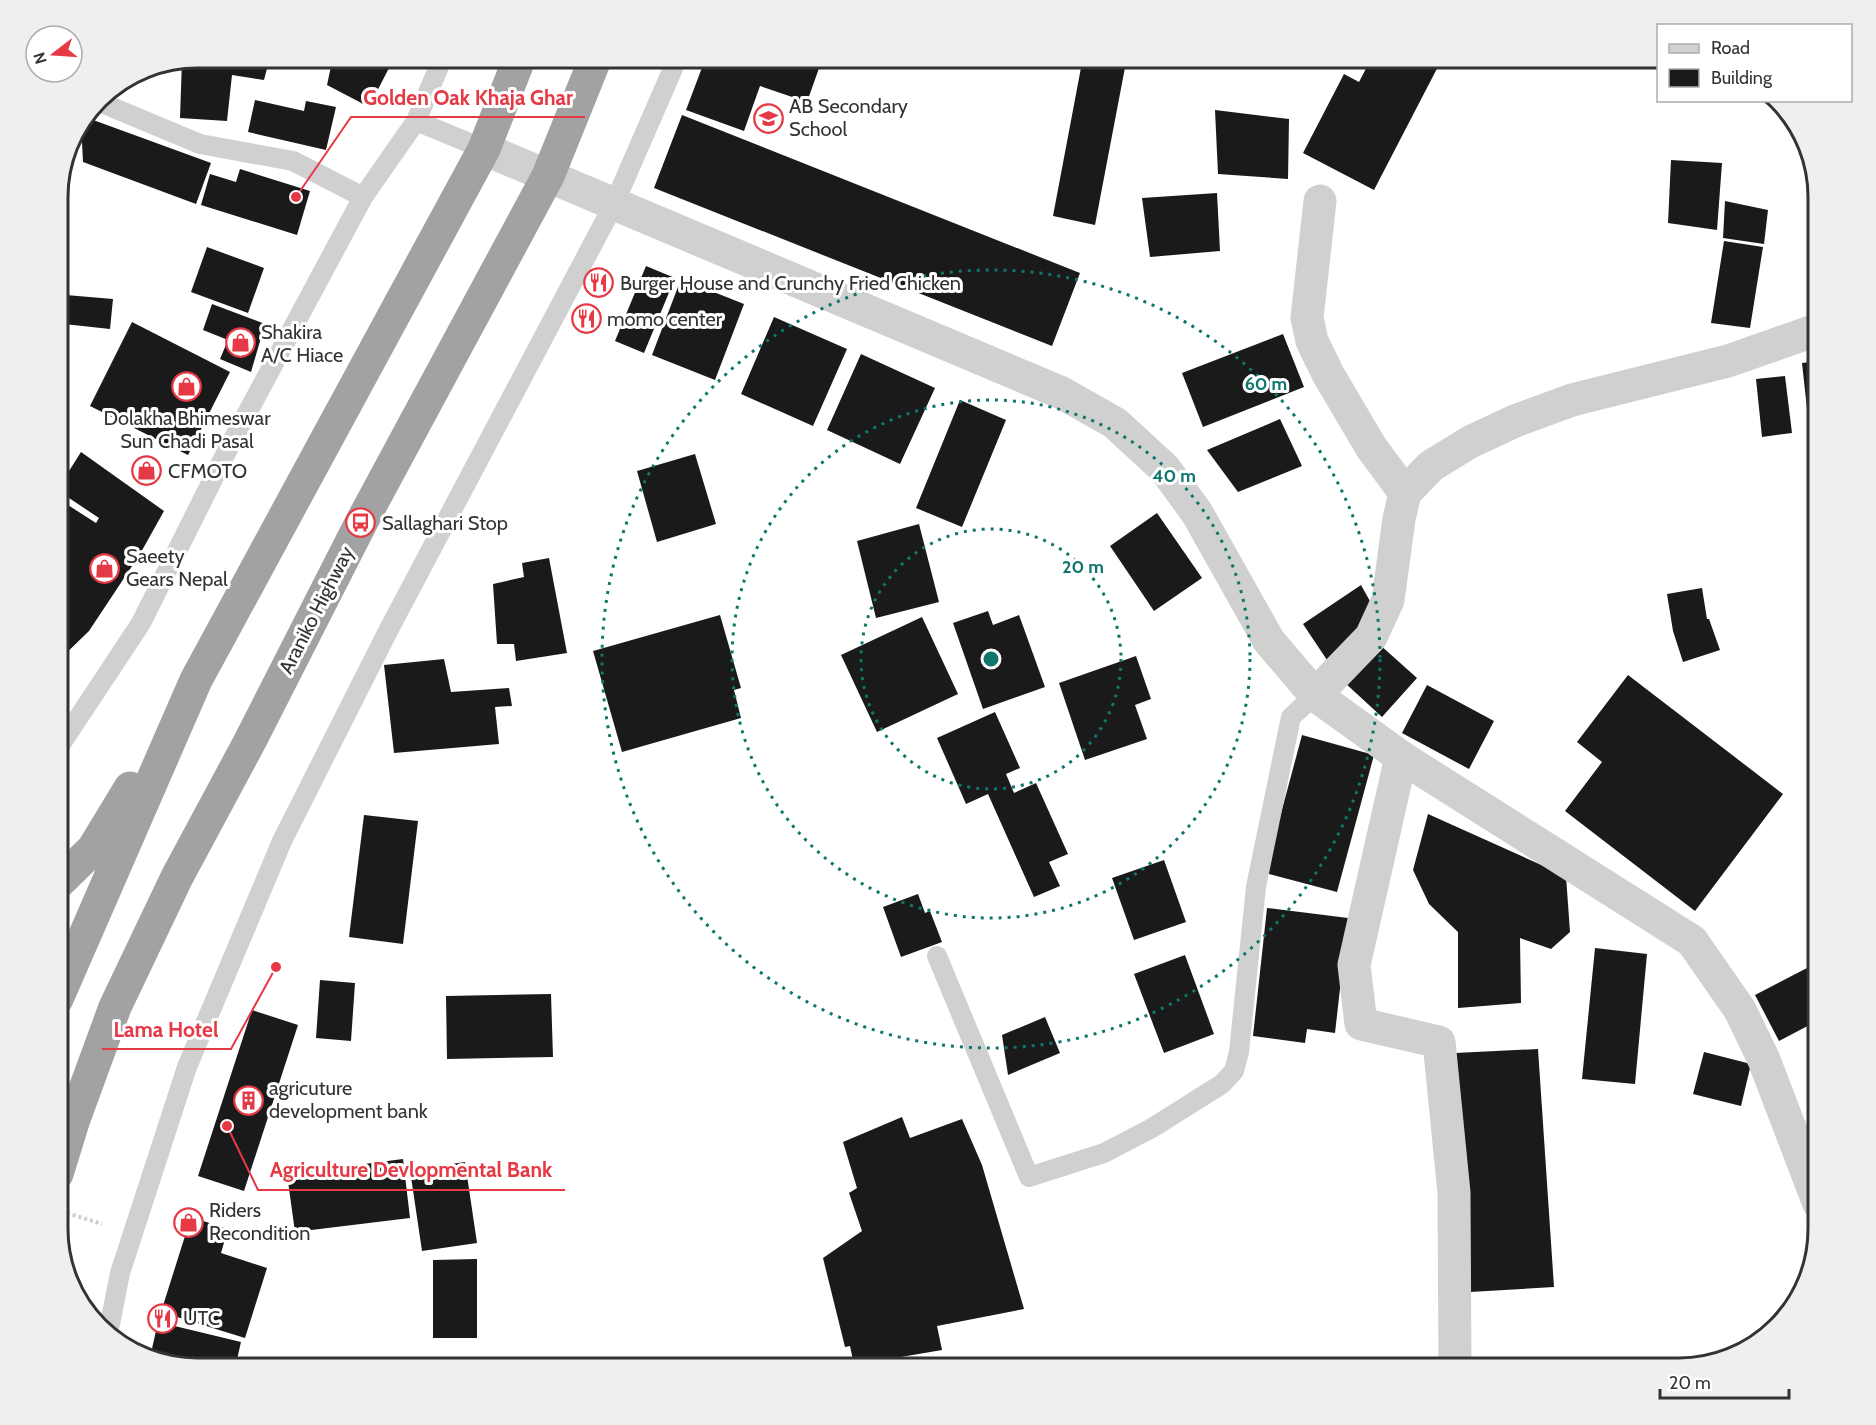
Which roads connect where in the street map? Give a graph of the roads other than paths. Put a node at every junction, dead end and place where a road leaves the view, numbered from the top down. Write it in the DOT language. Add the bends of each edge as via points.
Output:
graph roads {
  1 [pos="438,68"];
  2 [pos="516,68"];
  3 [pos="592,68"];
  4 [pos="673,68"];
  5 [pos="106,105"];
  6 [pos="416,121"];
  7 [pos="484,149"];
  8 [pos="548,176"];
  9 [pos="363,197"];
  10 [pos="1320,201"];
  11 [pos="614,204"];
  12 [pos="1808,333"];
  13 [pos="1405,494"];
  14 [pos="196,680"];
  15 [pos="1315,695"];
  16 [pos="68,733"];
  17 [pos="1401,757"];
  18 [pos="68,873"];
  19 [pos="937,956"];
  20 [pos="68,974"];
  21 [pos="68,1138"];
  22 [pos="1808,1170"];
  23 [pos="110,1324"];
  24 [pos="1455,1358"];
  1 -- 6 [label="lane"];
  2 -- 7 [label="highway"];
  3 -- 8 [label="highway, Araniko Highway"];
  4 -- 11 [label="lane"];
  5 -- 9 [label="lane" via="200,144 293,161"];
  6 -- 7 [label="lane"];
  6 -- 9 [label="lane"];
  7 -- 8 [label="street"];
  7 -- 14 [label="highway"];
  8 -- 11 [label="street"];
  8 -- 21 [label="highway, Araniko Highway" via="361,523 177,878 116,1007"];
  9 -- 16 [label="lane" via="141,623"];
  10 -- 13 [label="street" via="1308,318 1312,341 1371,447"];
  11 -- 15 [label="street" via="1062,393 1115,423 1165,469 1197,513 1269,641"];
  11 -- 23 [label="lane" via="388,631 282,841 187,1067 120,1273"];
  12 -- 13 [label="street" via="1728,361 1572,400 1515,421 1431,466"];
  13 -- 15 [label="street" via="1388,600 1371,637"];
  14 -- 18 [label="highway" via="93,849"];
  14 -- 20 [label="highway"];
  15 -- 17 [label="street"];
  15 -- 19 [label="lane" via="1291,717 1256,887 1239,1053 1234,1071 1222,1084 1104,1154 1029,1177"];
  17 -- 22 [label="street" via="1692,941 1740,1010"];
  17 -- 24 [label="street" via="1354,964 1360,1024 1439,1042 1454,1193"];
}
